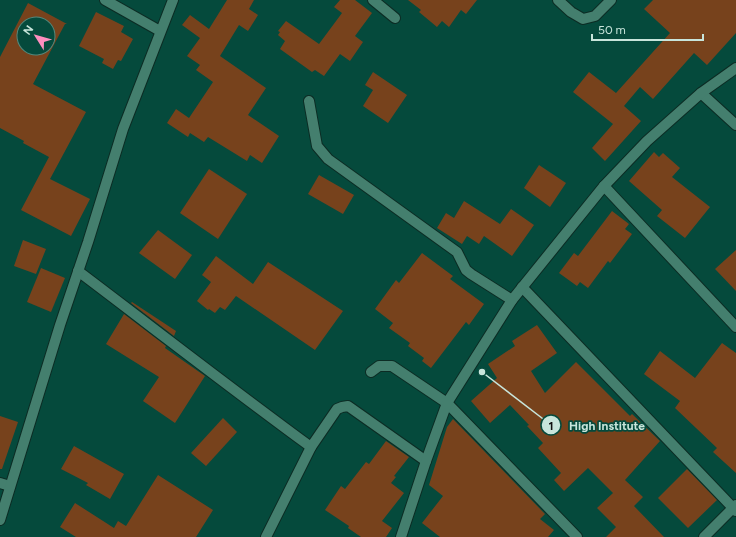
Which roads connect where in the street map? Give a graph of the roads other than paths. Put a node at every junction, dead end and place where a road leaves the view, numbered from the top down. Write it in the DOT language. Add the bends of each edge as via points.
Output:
graph roads {
  1 [pos="105,0"];
  2 [pos="173,0"];
  3 [pos="373,0"];
  4 [pos="558,0"];
  5 [pos="611,0"];
  6 [pos="395,18"];
  7 [pos="160,32"];
  8 [pos="736,68"];
  9 [pos="701,93"];
  10 [pos="309,101"];
  11 [pos="736,125"];
  12 [pos="604,186"];
  13 [pos="78,271"];
  14 [pos="522,287"];
  15 [pos="512,300"];
  16 [pos="736,327"];
  17 [pos="371,372"];
  18 [pos="447,403"];
  19 [pos="311,447"];
  20 [pos="426,461"];
  21 [pos="0,483"];
  22 [pos="10,486"];
  23 [pos="735,508"];
  24 [pos="0,520"];
  25 [pos="266,537"];
  26 [pos="401,537"];
  27 [pos="577,537"];
  28 [pos="704,537"];
  1 -- 7 [label="street"];
  2 -- 7 [label="street"];
  3 -- 6 [label="street"];
  4 -- 5 [label="street" via="582,19 595,16"];
  7 -- 13 [label="street" via="123,129"];
  8 -- 9 [label="street"];
  9 -- 11 [label="street"];
  9 -- 12 [label="street" via="647,141"];
  10 -- 15 [label="street" via="317,146 328,159 457,252 466,270"];
  12 -- 14 [label="street"];
  12 -- 16 [label="street"];
  13 -- 19 [label="street"];
  13 -- 22 [label="street"];
  14 -- 15 [label="street"];
  14 -- 23 [label="street"];
  15 -- 18 [label="street"];
  17 -- 18 [label="street" via="379,366 392,366"];
  18 -- 20 [label="street"];
  18 -- 27 [label="street"];
  19 -- 20 [label="street" via="337,409 348,406"];
  19 -- 25 [label="street"];
  20 -- 26 [label="street"];
  21 -- 22 [label="street"];
  22 -- 24 [label="street"];
  23 -- 28 [label="street"];
}
